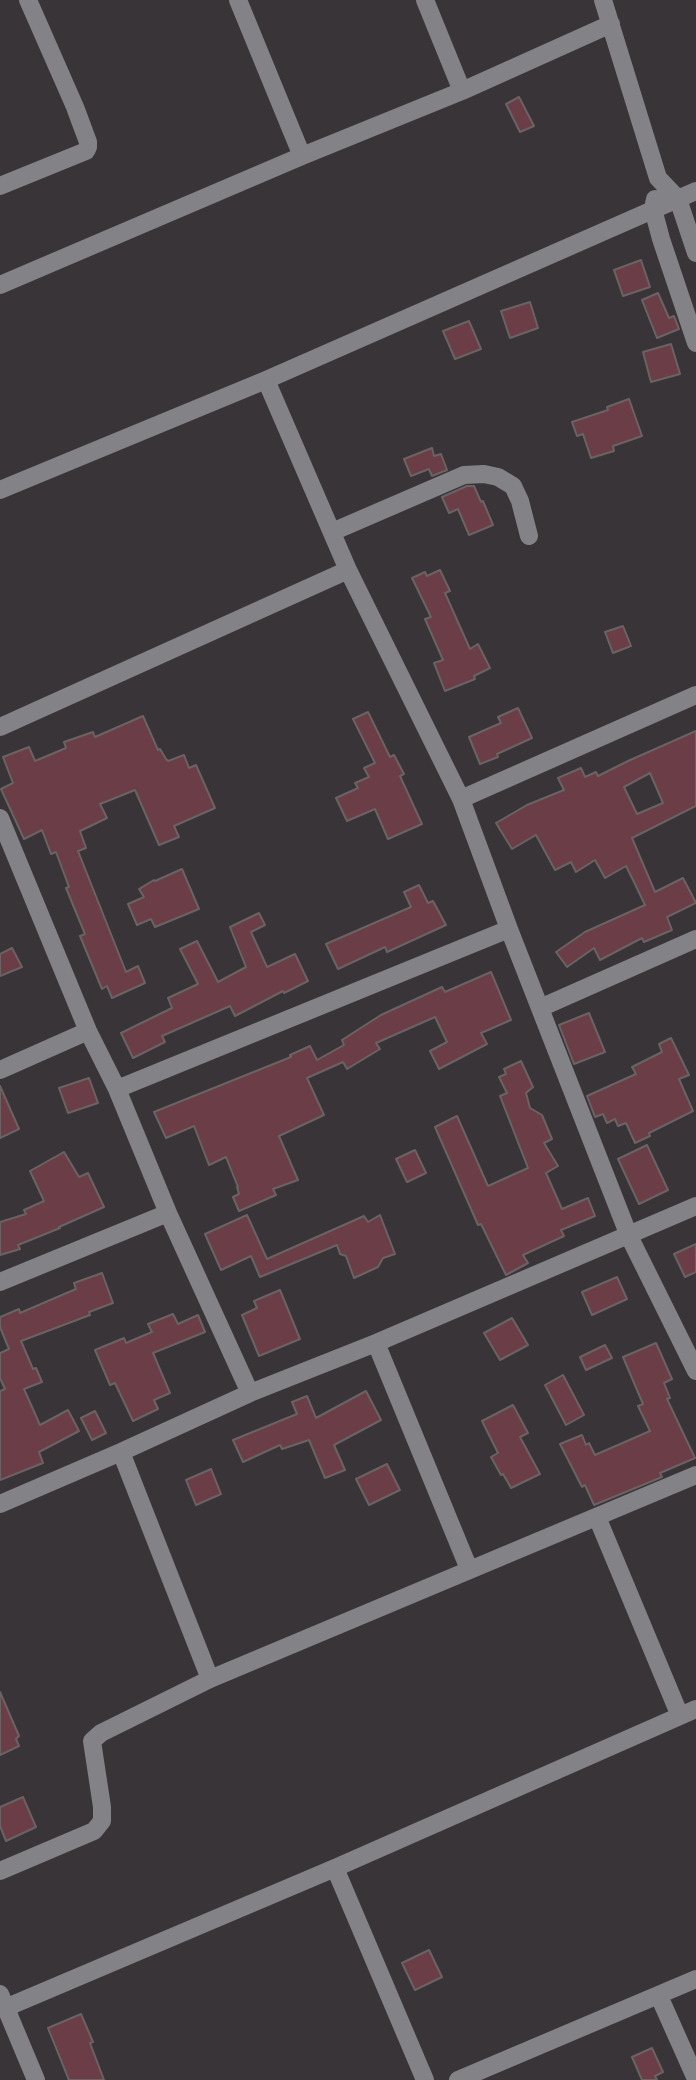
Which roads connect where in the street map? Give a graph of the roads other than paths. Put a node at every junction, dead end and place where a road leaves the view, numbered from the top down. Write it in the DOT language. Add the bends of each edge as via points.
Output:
graph roads {
  1 [pos="28,0"];
  2 [pos="238,0"];
  3 [pos="425,0"];
  4 [pos="603,0"];
  5 [pos="611,24"];
  6 [pos="462,91"];
  7 [pos="302,156"];
  8 [pos="658,178"];
  9 [pos="0,186"];
  10 [pos="696,191"];
  11 [pos="678,199"];
  12 [pos="653,209"];
  13 [pos="696,253"];
  14 [pos="0,285"];
  15 [pos="696,344"];
  16 [pos="266,380"];
  17 [pos="0,490"];
  18 [pos="332,532"];
  19 [pos="530,536"];
  20 [pos="348,570"];
  21 [pos="696,695"];
  22 [pos="0,726"];
  23 [pos="461,799"];
  24 [pos="0,818"];
  25 [pos="6,847"];
  26 [pos="509,929"];
  27 [pos="696,939"];
  28 [pos="540,1008"];
  29 [pos="88,1031"];
  30 [pos="0,1070"];
  31 [pos="117,1089"];
  32 [pos="696,1206"];
  33 [pos="168,1213"];
  34 [pos="629,1236"];
  35 [pos="0,1282"];
  36 [pos="376,1343"];
  37 [pos="696,1371"];
  38 [pos="250,1393"];
  39 [pos="121,1452"];
  40 [pos="696,1475"];
  41 [pos="0,1504"];
  42 [pos="597,1517"];
  43 [pos="469,1569"];
  44 [pos="210,1679"];
  45 [pos="688,1713"];
  46 [pos="335,1868"];
  47 [pos="0,1871"];
  48 [pos="696,1979"];
  49 [pos="659,1996"];
  50 [pos="3,2001"];
  51 [pos="29,2078"];
  52 [pos="696,2079"];
  53 [pos="425,2080"];
  54 [pos="458,2080"];
  1 -- 9 [label="street" via="88,147"];
  2 -- 7 [label="street"];
  3 -- 6 [label="street"];
  4 -- 5 [label="street"];
  5 -- 6 [label="street"];
  5 -- 8 [label="street"];
  6 -- 7 [label="street"];
  7 -- 14 [label="street"];
  8 -- 11 [label="street"];
  8 -- 12 [label="street"];
  10 -- 11 [label="street"];
  11 -- 12 [label="street"];
  11 -- 13 [label="street"];
  12 -- 15 [label="street"];
  12 -- 16 [label="street"];
  16 -- 17 [label="street"];
  16 -- 18 [label="street"];
  18 -- 19 [label="street" via="464,475 484,474 513,486"];
  18 -- 20 [label="street"];
  20 -- 22 [label="street"];
  20 -- 23 [label="street"];
  21 -- 23 [label="street"];
  23 -- 26 [label="street"];
  24 -- 25 [label="street"];
  25 -- 29 [label="street"];
  26 -- 28 [label="street"];
  26 -- 31 [label="street"];
  27 -- 28 [label="street"];
  28 -- 34 [label="street"];
  29 -- 30 [label="street"];
  29 -- 31 [label="street"];
  31 -- 33 [label="street"];
  32 -- 34 [label="street"];
  33 -- 35 [label="street"];
  33 -- 38 [label="street"];
  34 -- 36 [label="street"];
  34 -- 37 [label="street"];
  36 -- 38 [label="street"];
  36 -- 43 [label="street"];
  38 -- 39 [label="street"];
  39 -- 41 [label="street"];
  39 -- 44 [label="street"];
  40 -- 42 [label="street"];
  42 -- 43 [label="street"];
  42 -- 45 [label="street"];
  43 -- 44 [label="street"];
  44 -- 47 [label="street" via="93,1741 102,1807 102,1821 94,1831"];
  45 -- 46 [label="street"];
  46 -- 50 [label="street"];
  46 -- 53 [label="street"];
  48 -- 49 [label="street"];
  49 -- 52 [label="street"];
  49 -- 54 [label="street"];
  50 -- 51 [label="street"];
}
